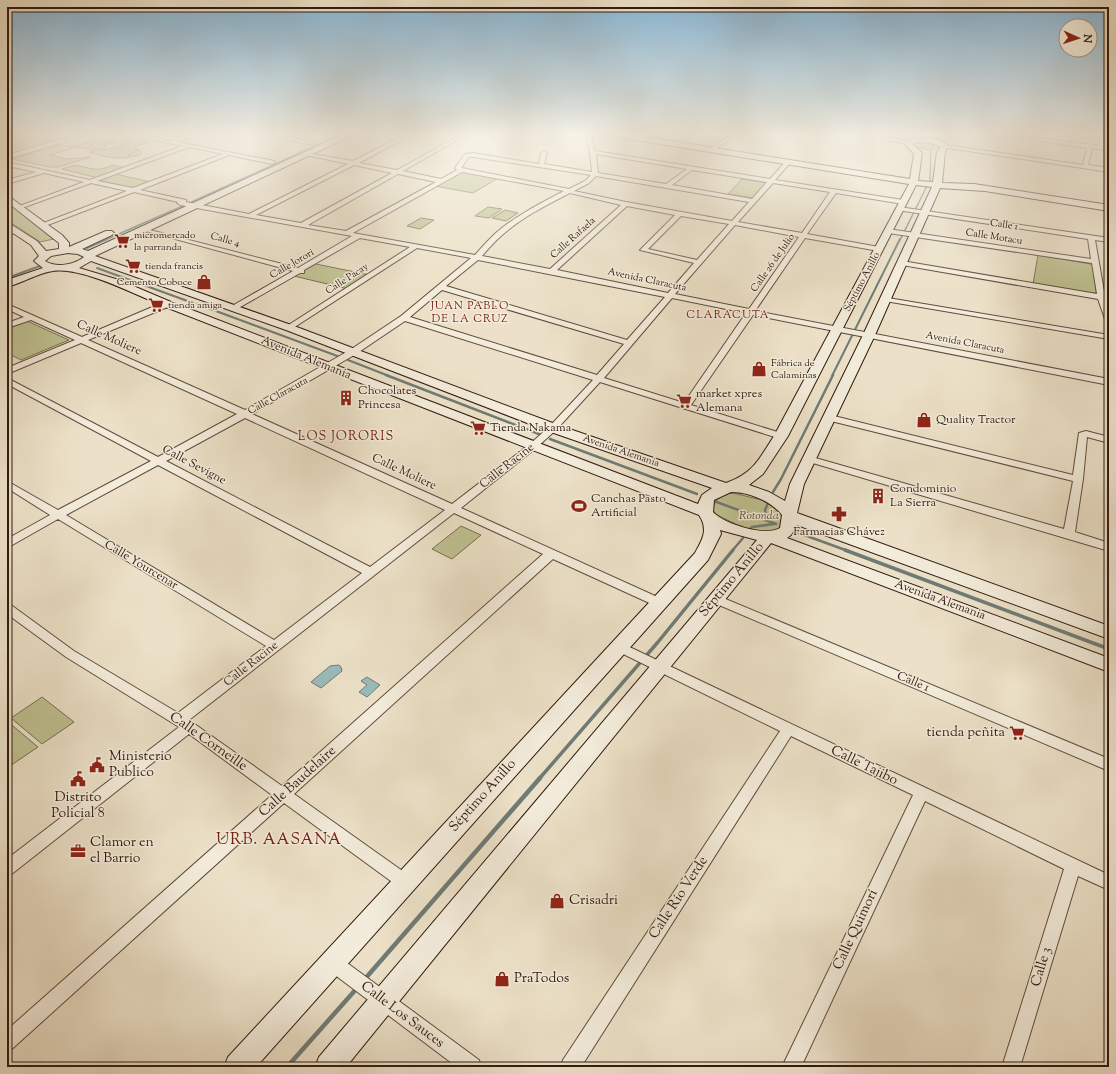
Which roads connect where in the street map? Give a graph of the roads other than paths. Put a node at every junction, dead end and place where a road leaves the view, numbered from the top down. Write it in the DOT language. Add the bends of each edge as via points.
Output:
graph roads {
  1 [pos="81,185"];
  2 [pos="107,185"];
  3 [pos="146,185"];
  4 [pos="220,185"];
  5 [pos="237,185"];
  6 [pos="310,185"];
  7 [pos="374,185"];
  8 [pos="435,185"];
  9 [pos="546,185"];
  10 [pos="581,185"];
  11 [pos="663,185"];
  12 [pos="768,185"];
  13 [pos="801,185"];
  14 [pos="928,185"];
  15 [pos="929,185"];
  16 [pos="939,185"];
  17 [pos="668,186"];
  18 [pos="133,190"];
  19 [pos="569,191"];
  20 [pos="834,191"];
  21 [pos="7,198"];
  22 [pos="754,201"];
  23 [pos="182,202"];
  24 [pos="626,204"];
  25 [pos="196,206"];
  26 [pos="20,207"];
  27 [pos="904,207"];
  28 [pos="1109,208"];
  29 [pos="166,209"];
  30 [pos="922,212"];
  31 [pos="680,213"];
  32 [pos="249,216"];
  33 [pos="735,223"];
  34 [pos="7,225"];
  35 [pos="43,225"];
  36 [pos="301,226"];
  37 [pos="144,230"];
  38 [pos="115,231"];
  39 [pos="894,232"];
  40 [pos="12,233"];
  41 [pos="346,234"];
  42 [pos="911,234"];
  43 [pos="358,236"];
  44 [pos="803,236"];
  45 [pos="1091,238"];
  46 [pos="52,240"];
  47 [pos="1109,240"];
  48 [pos="34,243"];
  49 [pos="416,246"];
  50 [pos="879,249"];
  51 [pos="67,250"];
  52 [pos="89,256"];
  53 [pos="477,257"];
  54 [pos="42,258"];
  55 [pos="699,262"];
  56 [pos="1096,262"];
  57 [pos="902,263"];
  58 [pos="26,266"];
  59 [pos="58,268"];
  60 [pos="301,271"];
  61 [pos="552,271"];
  62 [pos="7,284"];
  63 [pos="441,287"];
  64 [pos="671,296"];
  65 [pos="1102,297"];
  66 [pos="886,299"];
  67 [pos="167,304"];
  68 [pos="7,306"];
  69 [pos="235,308"];
  70 [pos="751,312"];
  71 [pos="31,317"];
  72 [pos="404,318"];
  73 [pos="1109,319"];
  74 [pos="7,326"];
  75 [pos="290,328"];
  76 [pos="843,331"];
  77 [pos="864,335"];
  78 [pos="1109,337"];
  79 [pos="82,340"];
  80 [pos="629,343"];
  81 [pos="353,352"];
  82 [pos="330,367"];
  83 [pos="7,371"];
  84 [pos="599,378"];
  85 [pos="7,381"];
  86 [pos="1109,382"];
  87 [pos="686,406"];
  88 [pos="245,414"];
  89 [pos="830,418"];
  90 [pos="553,428"];
  91 [pos="781,436"];
  92 [pos="1109,440"];
  93 [pos="533,446"];
  94 [pos="809,459"];
  95 [pos="157,460"];
  96 [pos="1078,478"];
  97 [pos="7,484"];
  98 [pos="728,488"];
  99 [pos="453,509"];
  100 [pos="56,515"];
  101 [pos="708,515"];
  102 [pos="790,515"];
  103 [pos="1069,534"];
  104 [pos="769,537"];
  105 [pos="7,544"];
  106 [pos="1109,547"];
  107 [pos="552,553"];
  108 [pos="370,572"];
  109 [pos="716,599"];
  110 [pos="660,603"];
  111 [pos="7,608"];
  112 [pos="1109,633"];
  113 [pos="275,646"];
  114 [pos="619,647"];
  115 [pos="649,662"];
  116 [pos="1109,665"];
  117 [pos="183,724"];
  118 [pos="788,729"];
  119 [pos="1109,765"];
  120 [pos="921,793"];
  121 [pos="284,795"];
  122 [pos="1073,866"];
  123 [pos="7,868"];
  124 [pos="405,882"];
  125 [pos="1109,884"];
  126 [pos="333,962"];
  127 [pos="370,990"];
  128 [pos="7,1042"];
  129 [pos="238,1067"];
  130 [pos="329,1067"];
  131 [pos="472,1067"];
  132 [pos="570,1067"];
  133 [pos="790,1067"];
  134 [pos="1011,1067"];
  1 -- 26 [label="street"];
  2 -- 18 [label="street, Avenida Claracuta"];
  3 -- 18 [label="street"];
  4 -- 23 [label="main road"];
  5 -- 25 [label="main road"];
  6 -- 32 [label="street"];
  7 -- 36 [label="street"];
  8 -- 41 [label="street"];
  9 -- 19 [label="street"];
  10 -- 19 [label="street, Calle Claracuta"];
  11 -- 17 [label="street"];
  12 -- 22 [label="street, Calle Racine"];
  13 -- 20 [label="street, Calle 1"];
  14 -- 27 [label="main road, Séptimo Anillo"];
  15 -- 30 [label="main road, Séptimo Anillo"];
  16 -- 28 [label="main road"];
  17 -- 22 [label="street"];
  18 -- 23 [label="street, Avenida Claracuta"];
  18 -- 35 [label="street"];
  19 -- 24 [label="street"];
  19 -- 53 [label="street, Calle Claracuta" via="516,221"];
  20 -- 27 [label="street, Calle 1"];
  20 -- 44 [label="street, Calle 26 de Julio"];
  21 -- 26 [label="main road"];
  22 -- 33 [label="street, Calle Racine"];
  23 -- 25 [label="street, Avenida Claracuta"];
  23 -- 29 [label="main road"];
  24 -- 31 [label="street"];
  24 -- 61 [label="street, Calle Rafaela"];
  25 -- 32 [label="street, Avenida Claracuta"];
  25 -- 37 [label="main road"];
  26 -- 35 [label="main road"];
  27 -- 30 [label="street, Calle 1"];
  27 -- 39 [label="main road, Séptimo Anillo"];
  30 -- 42 [label="main road, Séptimo Anillo"];
  30 -- 45 [label="street, Calle 1"];
  31 -- 33 [label="street"];
  31 -- 55 [label="street" via="643,250"];
  32 -- 36 [label="street, Avenida Claracuta"];
  33 -- 44 [label="street"];
  33 -- 55 [label="street, Calle Racine"];
  34 -- 40 [label="main road"];
  35 -- 46 [label="main road"];
  36 -- 41 [label="street, Avenida Claracuta"];
  37 -- 52 [label="main road"];
  37 -- 60 [label="street, Calle 4"];
  38 -- 51 [label="main road"];
  39 -- 42 [label="street, Calle Motacu"];
  39 -- 50 [label="main road, Séptimo Anillo"];
  40 -- 48 [label="main road"];
  41 -- 43 [label="street, Avenida Claracuta"];
  42 -- 56 [label="street, Calle Motacu"];
  42 -- 57 [label="main road, Séptimo Anillo"];
  43 -- 49 [label="street, Avenida Claracuta"];
  43 -- 60 [label="street, Calle Jorori"];
  44 -- 50 [label="street"];
  44 -- 70 [label="street, Calle 26 de Julio"];
  45 -- 47 [label="street, Calle 1"];
  45 -- 56 [label="street"];
  46 -- 48 [label="main road"];
  46 -- 51 [label="main road" via="64,243"];
  48 -- 54 [label="main road"];
  49 -- 53 [label="street, Avenida Claracuta"];
  49 -- 75 [label="street, Calle Pacay"];
  50 -- 76 [label="main road, Séptimo Anillo"];
  51 -- 52 [label="main road, Avenida Alemania" via="83,252"];
  51 -- 54 [label="main road"];
  52 -- 59 [label="main road" via="81,264"];
  52 -- 69 [label="main road, Avenida Alemania"];
  53 -- 61 [label="street, Avenida Claracuta"];
  53 -- 63 [label="street, Calle Claracuta"];
  54 -- 58 [label="main road"];
  54 -- 59 [label="main road" via="43,264"];
  55 -- 64 [label="street, Calle Racine"];
  56 -- 65 [label="street"];
  57 -- 65 [label="street"];
  57 -- 66 [label="main road, Séptimo Anillo"];
  59 -- 62 [label="main road"];
  59 -- 67 [label="main road, Avenida Alemania" via="80,270"];
  60 -- 69 [label="street, Calle Jorori"];
  61 -- 64 [label="street, Avenida Claracuta"];
  63 -- 72 [label="street, Calle Claracuta"];
  63 -- 80 [label="street"];
  64 -- 70 [label="street, Avenida Claracuta"];
  64 -- 80 [label="street, Calle Racine"];
  65 -- 73 [label="street"];
  66 -- 77 [label="main road, Séptimo Anillo"];
  66 -- 78 [label="street"];
  67 -- 79 [label="street"];
  67 -- 82 [label="main road, Avenida Alemania"];
  68 -- 71 [label="street, Calle Moliere"];
  69 -- 75 [label="main road, Avenida Alemania"];
  70 -- 76 [label="street, Avenida Claracuta"];
  70 -- 87 [label="street, Calle 26 de Julio"];
  71 -- 74 [label="street"];
  71 -- 79 [label="street, Calle Moliere"];
  72 -- 81 [label="street, Calle Claracuta"];
  72 -- 84 [label="street"];
  75 -- 81 [label="main road, Avenida Alemania"];
  76 -- 77 [label="street, Avenida Claracuta"];
  76 -- 91 [label="main road, Séptimo Anillo"];
  77 -- 86 [label="street, Avenida Claracuta"];
  77 -- 89 [label="main road, Séptimo Anillo"];
  79 -- 83 [label="street"];
  79 -- 88 [label="street, Calle Moliere"];
  80 -- 84 [label="street, Calle Racine"];
  81 -- 82 [label="street, Calle Claracuta"];
  81 -- 90 [label="main road, Avenida Alemania"];
  82 -- 88 [label="street, Calle Claracuta"];
  82 -- 93 [label="main road, Avenida Alemania"];
  84 -- 87 [label="street"];
  84 -- 90 [label="street, Calle Racine"];
  85 -- 95 [label="street, Calle Sevigne"];
  87 -- 91 [label="street"];
  88 -- 95 [label="street, Calle Claracuta"];
  88 -- 99 [label="street, Calle Moliere"];
  89 -- 94 [label="main road, Séptimo Anillo"];
  89 -- 96 [label="street"];
  90 -- 93 [label="street, Calle Racine"];
  90 -- 98 [label="main road, Avenida Alemania"];
  91 -- 98 [label="main road, Séptimo Anillo" via="758,471 746,481"];
  92 -- 96 [label="street" via="1082,435"];
  93 -- 99 [label="street, Calle Racine"];
  93 -- 101 [label="main road, Avenida Alemania"];
  94 -- 102 [label="main road, Séptimo Anillo" via="797,484"];
  94 -- 103 [label="street"];
  95 -- 100 [label="street, Calle Claracuta"];
  95 -- 108 [label="street, Calle Sevigne"];
  96 -- 103 [label="street"];
  97 -- 100 [label="street, Calle Yourcenar"];
  98 -- 101 [label="main road, Séptimo Anillo" via="708,497"];
  98 -- 102 [label="main road, Avenida Alemania" via="751,490 781,505"];
  99 -- 107 [label="street, Calle Moliere"];
  99 -- 108 [label="street, Calle Racine"];
  100 -- 105 [label="street, Calle Claracuta"];
  100 -- 113 [label="street, Calle Yourcenar"];
  101 -- 104 [label="main road, Avenida Alemania" via="730,528"];
  101 -- 110 [label="main road, Séptimo Anillo" via="713,534 702,556"];
  102 -- 104 [label="main road, Séptimo Anillo" via="790,523 784,532"];
  102 -- 112 [label="main road"];
  103 -- 106 [label="street"];
  104 -- 109 [label="main road, Séptimo Anillo"];
  104 -- 116 [label="main road, Avenida Alemania"];
  107 -- 110 [label="street, Calle Moliere"];
  107 -- 121 [label="street, Calle Baudelaire"];
  108 -- 113 [label="street, Calle Racine"];
  109 -- 115 [label="main road, Séptimo Anillo"];
  109 -- 119 [label="street, Calle 1"];
  110 -- 114 [label="main road, Séptimo Anillo"];
  111 -- 117 [label="street, Calle Corneille" via="70,654"];
  113 -- 117 [label="street, Calle Racine"];
  114 -- 115 [label="street, Calle Tajibo"];
  114 -- 124 [label="main road, Séptimo Anillo"];
  115 -- 118 [label="street, Calle Tajibo"];
  115 -- 127 [label="main road, Séptimo Anillo"];
  117 -- 121 [label="street, Calle Corneille"];
  117 -- 123 [label="street, Calle Racine"];
  118 -- 120 [label="street, Calle Tajibo"];
  118 -- 132 [label="street, Calle Río Verde"];
  120 -- 122 [label="street, Calle Tajibo"];
  120 -- 133 [label="street, Calle Quimorí"];
  121 -- 124 [label="street, Calle Corneille"];
  121 -- 128 [label="street, Calle Baudelaire"];
  122 -- 125 [label="street, Calle Tajibo"];
  122 -- 134 [label="street, Calle 3"];
  124 -- 126 [label="main road, Séptimo Anillo"];
  126 -- 127 [label="street, Calle Los Sauces"];
  126 -- 129 [label="main road, Séptimo Anillo"];
  127 -- 130 [label="main road, Séptimo Anillo"];
  127 -- 131 [label="street, Calle Los Sauces"];
}
